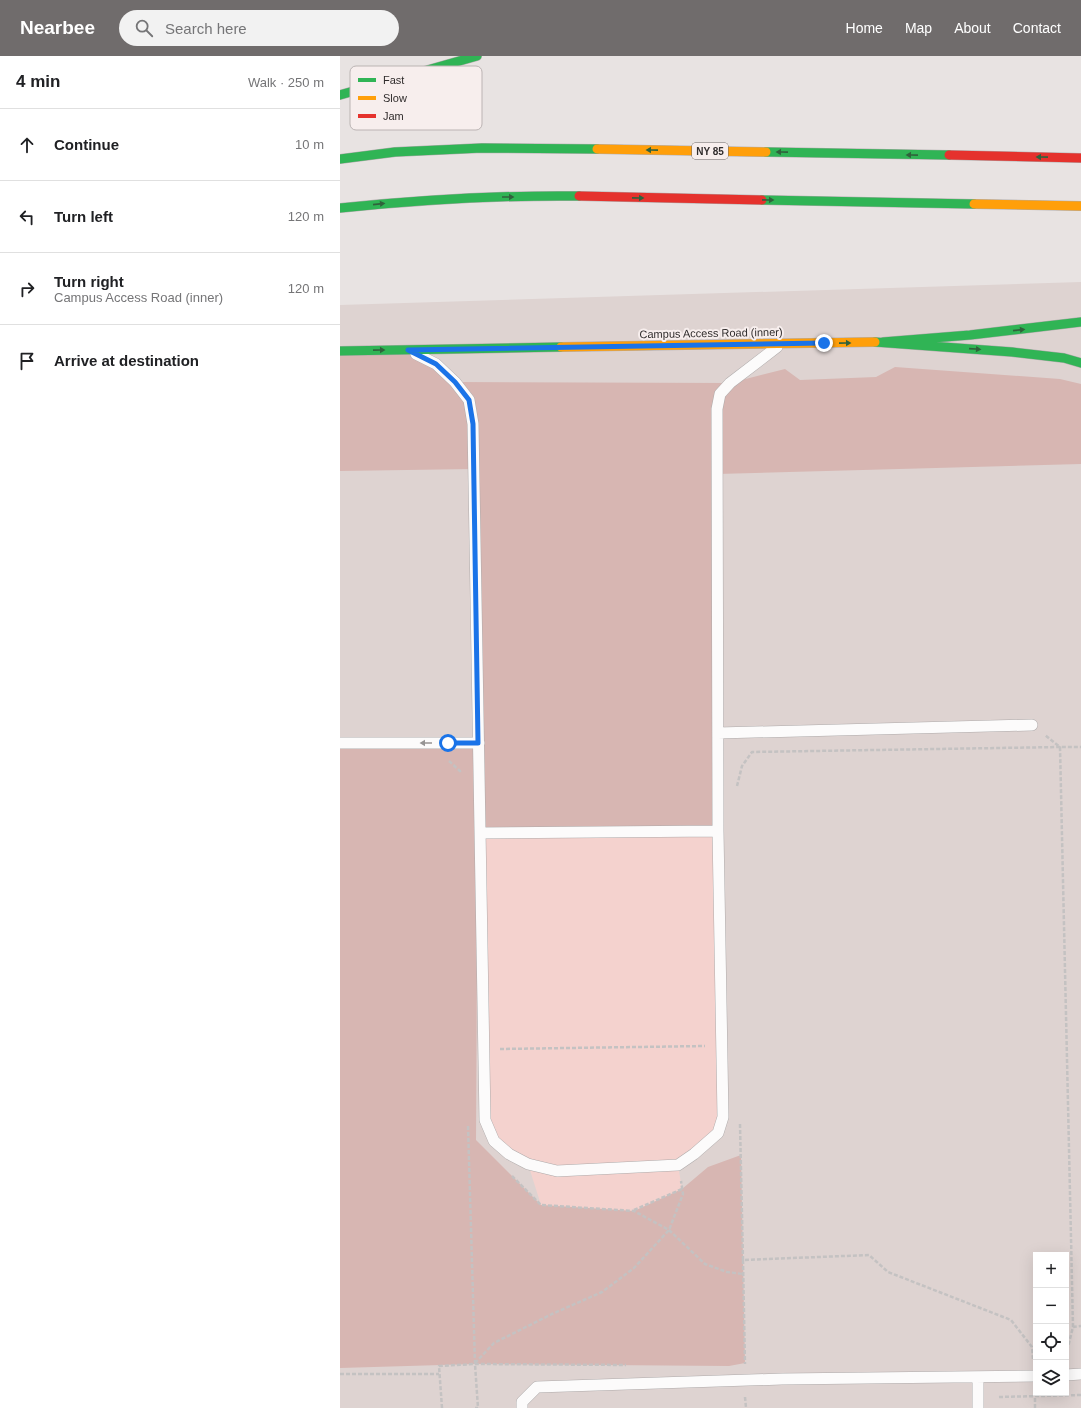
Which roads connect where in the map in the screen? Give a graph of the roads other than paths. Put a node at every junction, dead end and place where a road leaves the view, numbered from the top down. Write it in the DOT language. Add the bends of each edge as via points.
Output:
graph roads {
  1 [pos="477,56"];
  2 [pos="442,66"];
  3 [pos="350,92"];
  4 [pos="340,95"];
  5 [pos="1081,158"];
  6 [pos="340,159"];
  7 [pos="1081,206"];
  8 [pos="340,208"];
  9 [pos="1081,322"];
  10 [pos="883,342"];
  11 [pos="780,344"];
  12 [pos="408,350"];
  13 [pos="340,351"];
  14 [pos="1081,363"];
  15 [pos="1032,725"];
  16 [pos="718,732"];
  17 [pos="340,743"];
  18 [pos="478,743"];
  19 [pos="718,831"];
  20 [pos="480,833"];
  21 [pos="1081,1374"];
  22 [pos="1069,1375"];
  23 [pos="1033,1376"];
  24 [pos="978,1377"];
  25 [pos="522,1408"];
  26 [pos="978,1408"];
  1 -- 2 [label="main road"];
  3 -- 4 [label="main road"];
  5 -- 6 [label="main road, NY 85, one-way" via="482,148 394,152"];
  8 -- 7 [label="main road, one-way" via="479,197 557,196"];
  10 -- 9 [label="main road, one-way" via="984,334"];
  11 -- 10 [label="main road, Campus Access Road (inner), one-way"];
  10 -- 14 [label="main road, Campus Access Road (inner), one-way" via="1012,352 1064,358"];
  11 -- 12 [label="main road, Campus Access Road (inner)"];
  11 -- 16 [label="lane" via="730,383 720,394 716,409"];
  13 -- 12 [label="main road, Campus Access Road (inner), one-way"];
  12 -- 18 [label="lane" via="436,364 469,400 473,424"];
  15 -- 16 [label="lane"];
  16 -- 19 [label="lane"];
  18 -- 17 [label="lane, one-way"];
  18 -- 20 [label="lane"];
  19 -- 20 [label="lane"];
  19 -- 20 [label="lane" via="723,1117 718,1133 678,1165 557,1171 528,1164 509,1154 494,1141 485,1120"];
  21 -- 22 [label="lane"];
  23 -- 24 [label="lane"];
  24 -- 25 [label="lane" via="782,1379 537,1387 522,1402"];
  24 -- 26 [label="lane"];
}
